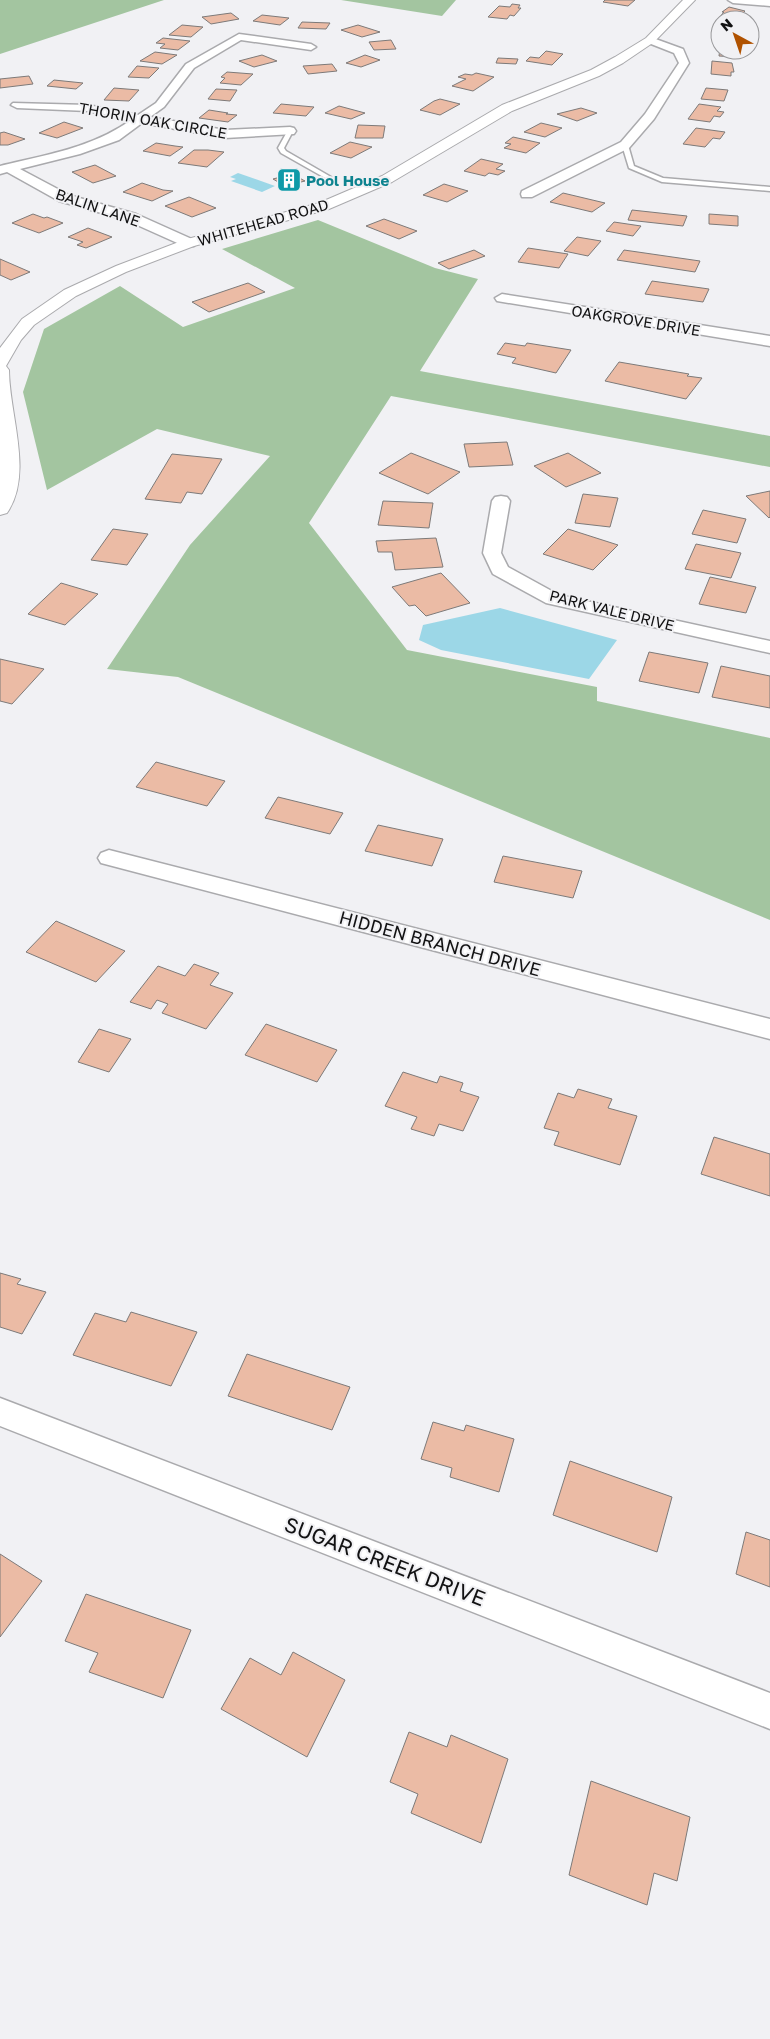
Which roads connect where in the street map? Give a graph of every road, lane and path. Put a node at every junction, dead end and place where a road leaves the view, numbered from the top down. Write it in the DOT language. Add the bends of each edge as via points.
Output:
graph roads {
  1 [pos="690,0"];
  2 [pos="733,0"];
  3 [pos="770,4"];
  4 [pos="650,40"];
  5 [pos="311,47"];
  6 [pos="17,105"];
  7 [pos="144,118"];
  8 [pos="290,131"];
  9 [pos="625,145"];
  10 [pos="4,169"];
  11 [pos="329,178"];
  12 [pos="770,189"];
  13 [pos="528,194"];
  14 [pos="189,243"];
  15 [pos="502,298"];
  16 [pos="770,341"];
  17 [pos="0,363"];
  18 [pos="0,370"];
  19 [pos="501,501"];
  20 [pos="0,509"];
  21 [pos="770,646"];
  22 [pos="110,858"];
  23 [pos="770,1029"];
  24 [pos="0,1412"];
  25 [pos="770,1711"];
  1 -- 4 [label="street, WHITEHEAD ROAD"];
  2 -- 3 [label="street"];
  4 -- 9 [label="street" via="679,51 684,63 659,104"];
  4 -- 14 [label="street, WHITEHEAD ROAD" via="595,73 507,108 387,179 358,192 272,221"];
  5 -- 7 [label="street" via="239,37 190,66 160,105"];
  6 -- 7 [label="street, THORIN OAK CIRCLE" via="88,108"];
  7 -- 8 [label="street, THORIN OAK CIRCLE" via="225,134"];
  7 -- 10 [label="street" via="114,137 76,151"];
  8 -- 11 [label="lane" via="281,148 283,152"];
  9 -- 12 [label="lane" via="631,167 654,178"];
  9 -- 13 [label="street"];
  10 -- 14 [label="street, BALIN LANE" via="64,198 131,216"];
  14 -- 17 [label="street, WHITEHEAD ROAD" via="70,293 28,322 14,338"];
  15 -- 16 [label="street, OAKGROVE DRIVE"];
  18 -- 20 [label="street" via="9,445 9,477"];
  19 -- 21 [label="street, PARK VALE DRIVE" via="492,553 500,570 553,599"];
  22 -- 23 [label="street, HIDDEN BRANCH DRIVE"];
  24 -- 25 [label="street, SUGAR CREEK DRIVE"];
}
